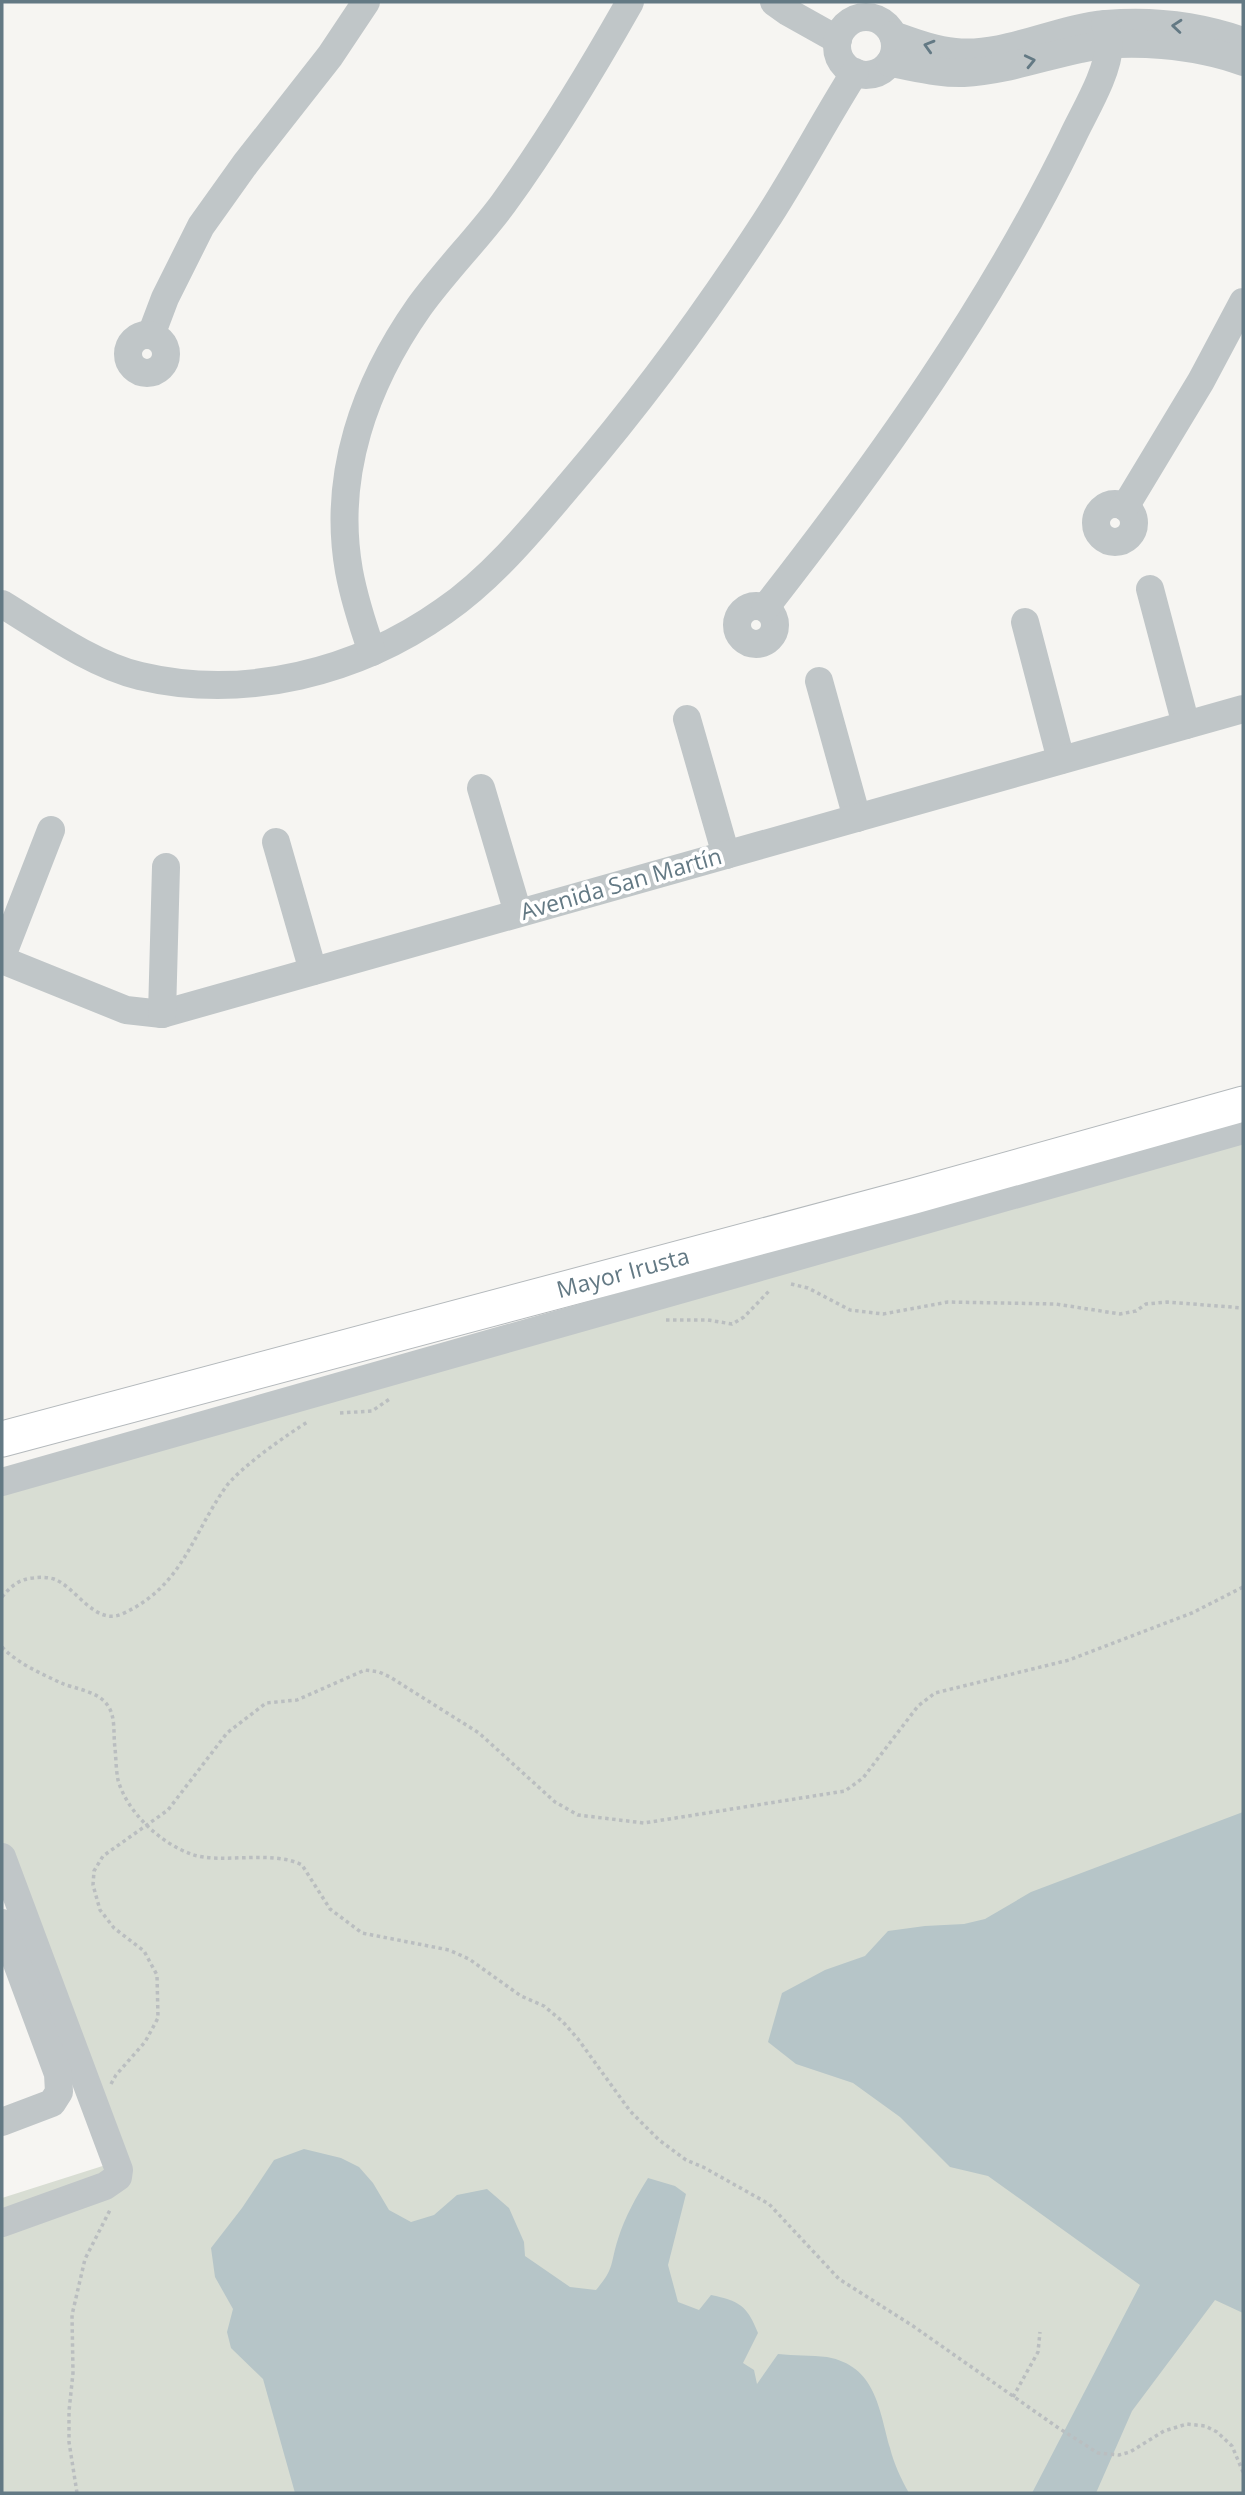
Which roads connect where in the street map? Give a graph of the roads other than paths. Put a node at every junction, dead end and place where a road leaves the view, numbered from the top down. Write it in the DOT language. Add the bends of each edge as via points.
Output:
graph roads {
  1 [pos="366,2"];
  2 [pos="630,2"];
  3 [pos="774,2"];
  4 [pos="882,18"];
  5 [pos="1107,34"];
  6 [pos="838,40"];
  7 [pos="1243,41"];
  8 [pos="1243,62"];
  9 [pos="890,63"];
  10 [pos="855,72"];
  11 [pos="1243,302"];
  12 [pos="150,335"];
  13 [pos="1125,507"];
  14 [pos="2,587"];
  15 [pos="1150,589"];
  16 [pos="765,608"];
  17 [pos="11,609"];
  18 [pos="1025,622"];
  19 [pos="372,652"];
  20 [pos="819,681"];
  21 [pos="1243,709"];
  22 [pos="687,719"];
  23 [pos="1186,725"];
  24 [pos="1061,760"];
  25 [pos="481,789"];
  26 [pos="858,818"];
  27 [pos="51,830"];
  28 [pos="275,842"];
  29 [pos="726,855"];
  30 [pos="166,867"];
  31 [pos="518,913"];
  32 [pos="2,958"];
  33 [pos="313,971"];
  34 [pos="162,1014"];
  35 [pos="1243,1104"];
  36 [pos="1243,1130"];
  37 [pos="2,1439"];
  38 [pos="2,1482"];
  39 [pos="2,1857"];
  40 [pos="2,1923"];
  41 [pos="2,2122"];
  42 [pos="2,2223"];
  1 -- 12 [label="street" via="201,226"];
  2 -- 19 [label="street" via="542,149 408,324 368,400 355,435 344,515 348,570"];
  3 -- 6 [label="street"];
  5 -- 4 [label="street, one-way" via="956,52 932,48"];
  4 -- 6 [label="street" via="854,19"];
  4 -- 9 [label="street" via="894,54"];
  7 -- 5 [label="street, one-way" via="1192,27 1139,23"];
  5 -- 8 [label="street"];
  9 -- 5 [label="street, one-way" via="964,73 1082,48"];
  5 -- 16 [label="street" via="1102,71 1092,96 1005,263 880,458"];
  6 -- 10 [label="street" via="841,59"];
  9 -- 10 [label="street" via="874,74"];
  10 -- 19 [label="street" via="730,275 617,429 539,520 476,584 446,610"];
  11 -- 13 [label="street"];
  14 -- 17 [label="street"];
  15 -- 23 [label="street"];
  17 -- 19 [label="street" via="97,659 138,676 175,682 250,684 298,677"];
  18 -- 24 [label="street"];
  20 -- 26 [label="street"];
  21 -- 23 [label="street, Avenida San Martín"];
  22 -- 29 [label="street"];
  23 -- 24 [label="street, Avenida San Martín"];
  24 -- 26 [label="street, Avenida San Martín"];
  25 -- 31 [label="street"];
  26 -- 29 [label="street, Avenida San Martín"];
  27 -- 32 [label="street"];
  28 -- 33 [label="street"];
  29 -- 31 [label="street, Avenida San Martín"];
  30 -- 34 [label="street"];
  31 -- 33 [label="street, Avenida San Martín"];
  32 -- 34 [label="street, Avenida San Martín" via="126,1010"];
  33 -- 34 [label="street, Avenida San Martín"];
  35 -- 37 [label="main road, Mayor Irusta"];
  36 -- 38 [label="street"];
  39 -- 42 [label="street" via="120,2170 105,2186"];
  40 -- 41 [label="street" via="58,2074 59,2092 51,2103"];
}
